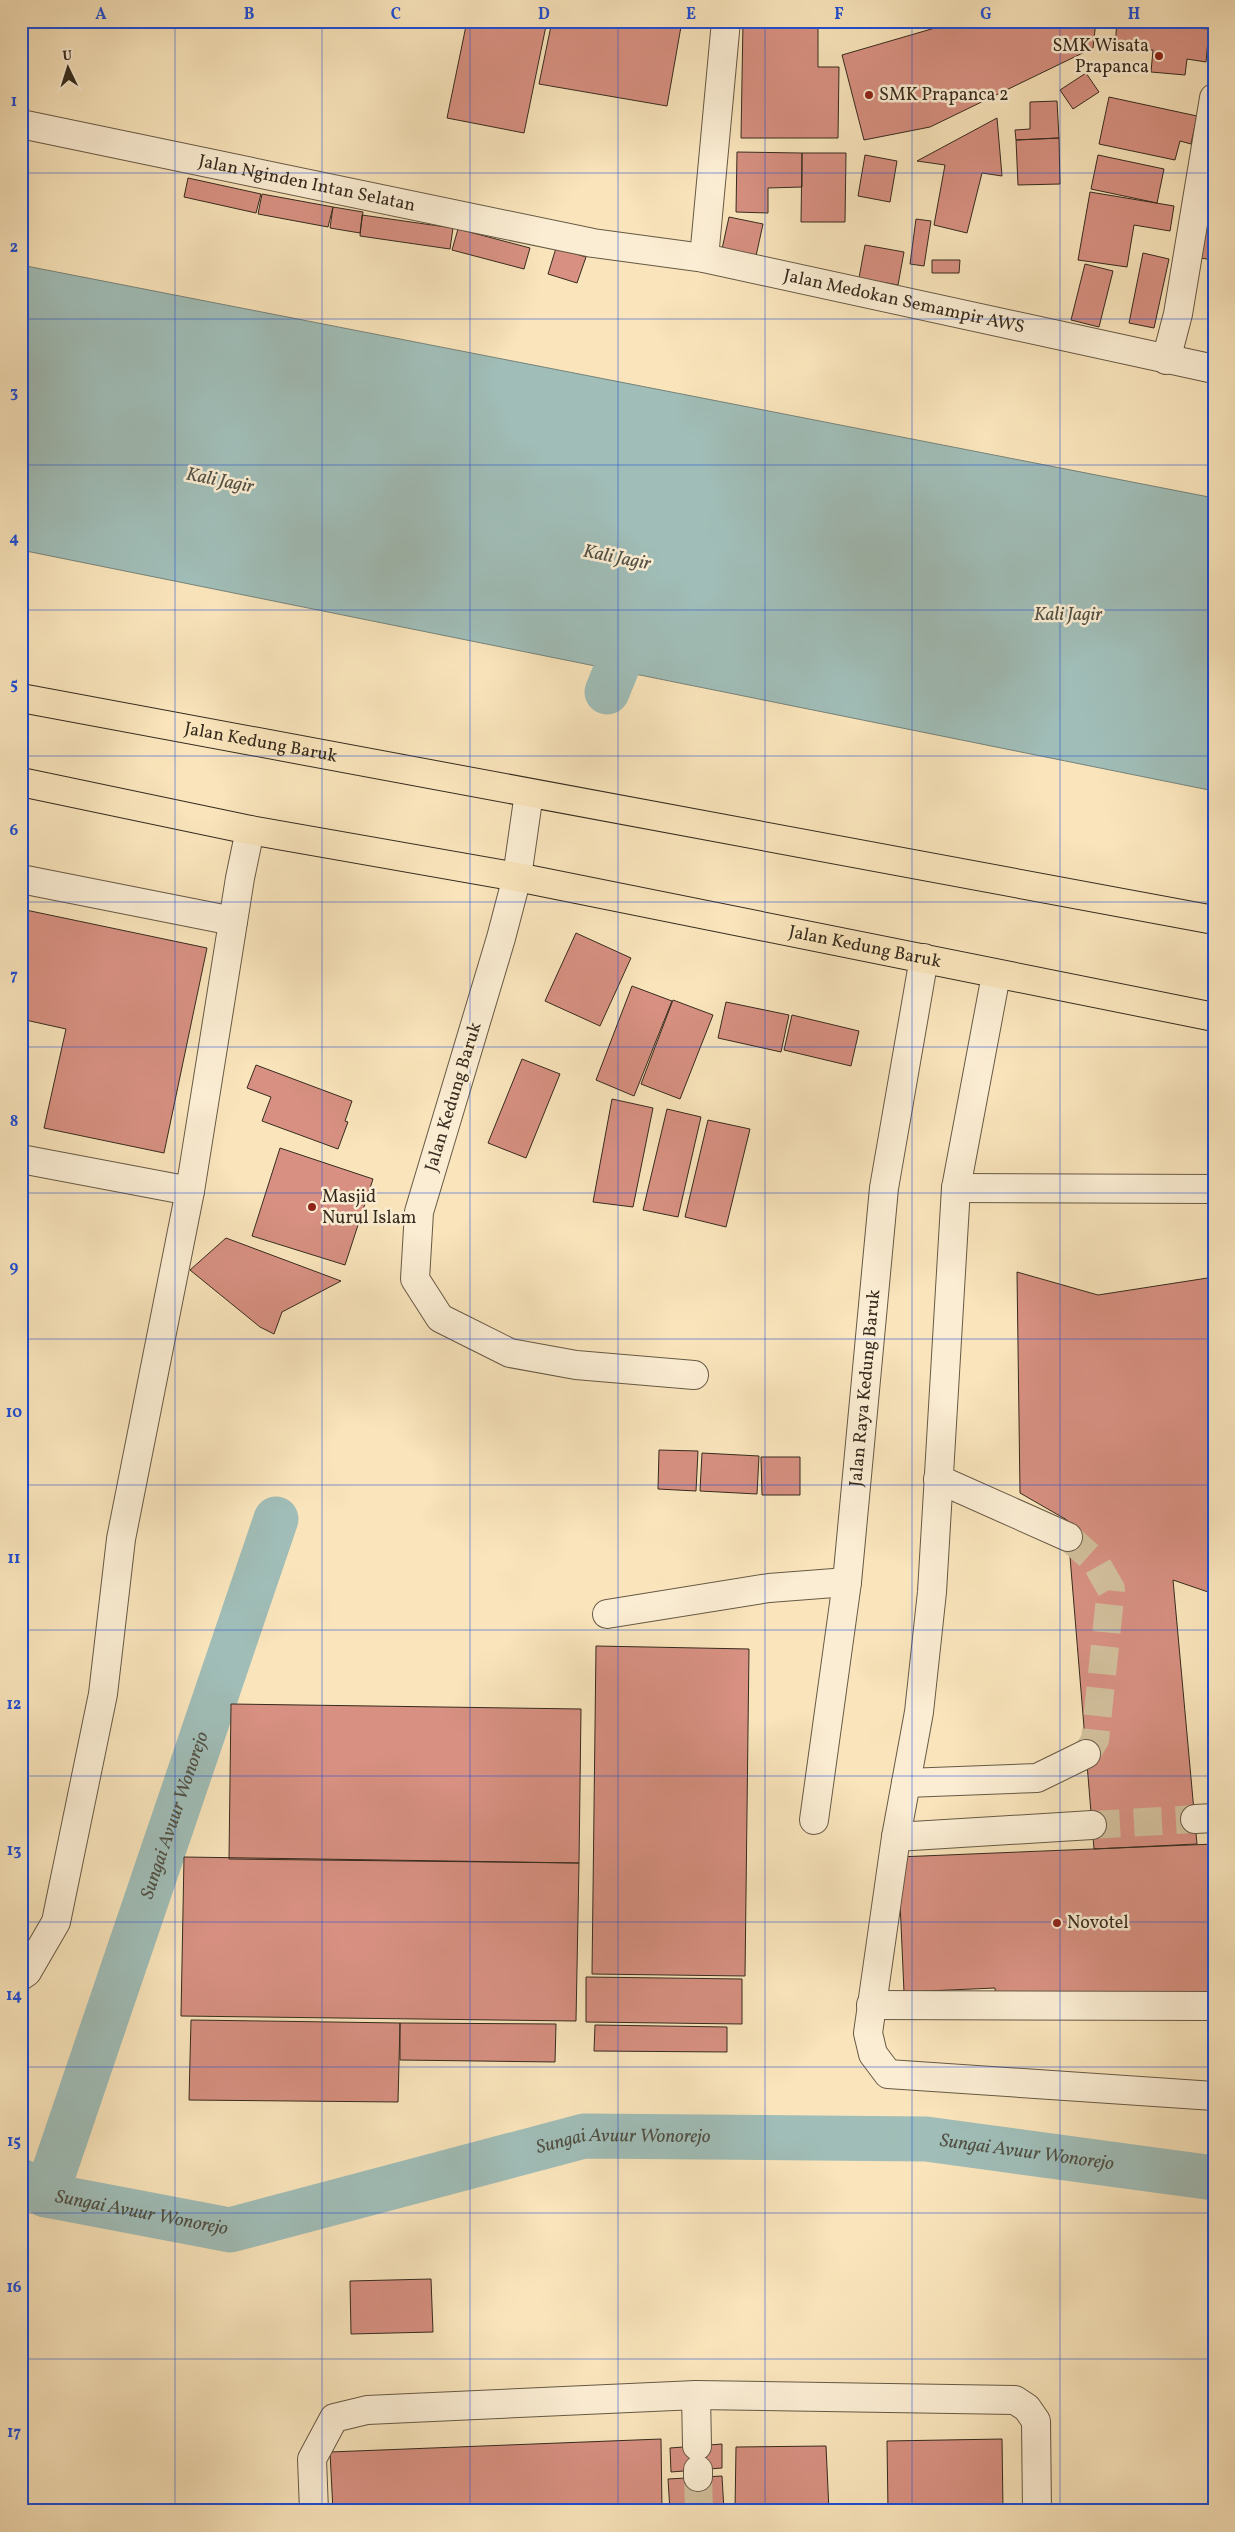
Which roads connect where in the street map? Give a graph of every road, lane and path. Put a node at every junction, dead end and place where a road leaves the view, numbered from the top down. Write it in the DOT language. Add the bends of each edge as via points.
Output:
graph roads {
  1 [pos="726,21"];
  2 [pos="1214,98"];
  3 [pos="21,124"];
  4 [pos="593,243"];
  5 [pos="704,258"];
  6 [pos="1166,360"];
  7 [pos="1214,369"];
  8 [pos="21,698"];
  9 [pos="21,782"];
  10 [pos="529,793"];
  11 [pos="250,830"];
  12 [pos="517,877"];
  13 [pos="21,879"];
  14 [pos="1214,920"];
  15 [pos="233,921"];
  16 [pos="924,958"];
  17 [pos="996,975"];
  18 [pos="1214,1017"];
  19 [pos="21,1159"];
  20 [pos="956,1188"];
  21 [pos="1214,1189"];
  22 [pos="190,1191"];
  23 [pos="694,1375"];
  24 [pos="938,1479"];
  25 [pos="1068,1537"];
  26 [pos="847,1582"];
  27 [pos="607,1614"];
  28 [pos="1086,1754"];
  29 [pos="906,1783"];
  30 [pos="814,1820"];
  31 [pos="1092,1825"];
  32 [pos="896,1837"];
  33 [pos="21,1976"];
  34 [pos="871,2005"];
  35 [pos="1214,2006"];
  36 [pos="1214,2096"];
  37 [pos="696,2395"];
  38 [pos="698,2464"];
  39 [pos="314,2511"];
  40 [pos="1037,2511"];
  1 -- 5 [label="street"];
  2 -- 6 [label="street" via="1178,314"];
  3 -- 4 [label="street, Jalan Nginden Intan Selatan"];
  4 -- 5 [label="street, Jalan Medokan Semampir AWS"];
  5 -- 6 [label="street, Jalan Medokan Semampir AWS"];
  6 -- 7 [label="street, Jalan Medokan Semampir AWS"];
  8 -- 10 [label="main road, Jalan Kedung Baruk"];
  9 -- 11 [label="main road, Jalan Kedung Baruk"];
  10 -- 12 [label="street, Jalan Kedung Baruk"];
  10 -- 14 [label="main road, Jalan Kedung Baruk"];
  11 -- 12 [label="main road, Jalan Kedung Baruk"];
  11 -- 15 [label="street"];
  12 -- 16 [label="main road, Jalan Kedung Baruk"];
  12 -- 23 [label="street, Jalan Kedung Baruk" via="419,1212 415,1279 440,1318 510,1353 576,1365"];
  13 -- 15 [label="street"];
  15 -- 22 [label="street"];
  16 -- 17 [label="main road, Jalan Kedung Baruk"];
  16 -- 26 [label="street, Jalan Raya Kedung Baruk" via="884,1188"];
  17 -- 18 [label="main road, Jalan Kedung Baruk"];
  17 -- 20 [label="street"];
  19 -- 22 [label="street"];
  20 -- 21 [label="street"];
  20 -- 24 [label="street"];
  22 -- 33 [label="street" via="122,1539 103,1694 56,1922 27,1972"];
  24 -- 25 [label="street"];
  24 -- 29 [label="street" via="932,1592 919,1712"];
  26 -- 27 [label="street" via="769,1588"];
  26 -- 30 [label="street, Jalan Raya Kedung Baruk"];
  28 -- 29 [label="street" via="1037,1778"];
  29 -- 32 [label="street"];
  31 -- 32 [label="street"];
  32 -- 34 [label="street"];
  34 -- 35 [label="street"];
  34 -- 36 [label="street" via="868,2033 873,2054 888,2074"];
  37 -- 38 [label="street"];
  37 -- 39 [label="street" via="367,2410 334,2418 312,2460"];
  37 -- 40 [label="street" via="1015,2400 1027,2408 1036,2421"];
}
